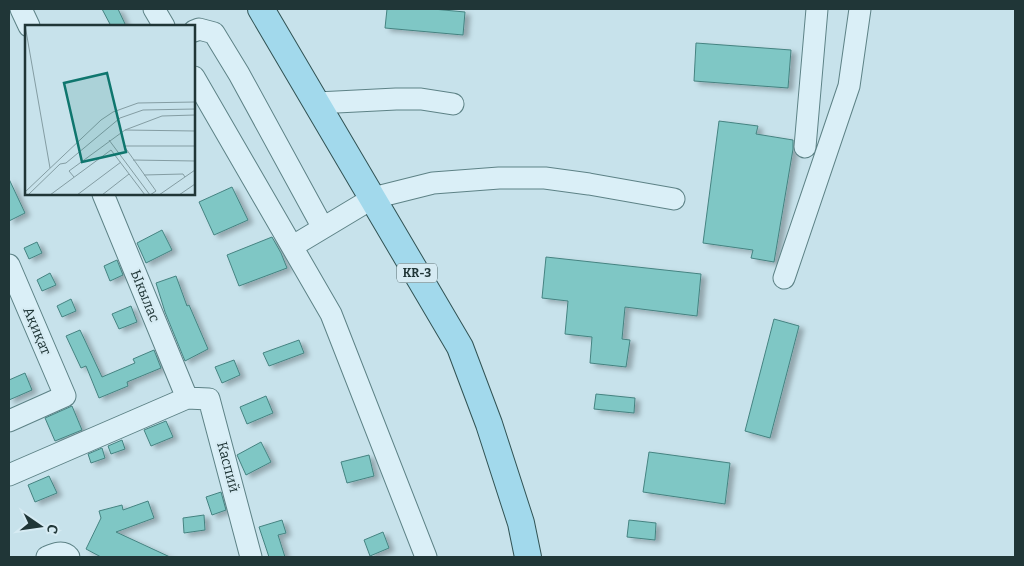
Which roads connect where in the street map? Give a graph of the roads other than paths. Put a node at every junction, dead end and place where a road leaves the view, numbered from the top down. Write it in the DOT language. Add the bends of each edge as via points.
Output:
graph roads {
  1 [pos="21,9"];
  2 [pos="154,9"];
  3 [pos="262,9"];
  4 [pos="818,9"];
  5 [pos="860,9"];
  6 [pos="29,25"];
  7 [pos="163,25"];
  8 [pos="195,31"];
  9 [pos="195,79"];
  10 [pos="317,104"];
  11 [pos="453,104"];
  12 [pos="805,146"];
  13 [pos="102,195"];
  14 [pos="373,198"];
  15 [pos="674,199"];
  16 [pos="323,228"];
  17 [pos="293,246"];
  18 [pos="9,265"];
  19 [pos="784,278"];
  20 [pos="187,398"];
  21 [pos="9,421"];
  22 [pos="9,475"];
  23 [pos="251,557"];
  24 [pos="426,557"];
  25 [pos="528,557"];
  1 -- 6 [label="street"];
  2 -- 7 [label="street"];
  3 -- 10 [label="main road, KR-3"];
  4 -- 12 [label="street"];
  5 -- 19 [label="street" via="849,86"];
  8 -- 16 [label="street" via="214,33"];
  9 -- 17 [label="street"];
  10 -- 11 [label="street" via="396,98"];
  10 -- 14 [label="main road, KR-3"];
  13 -- 20 [label="street, Ыкылас"];
  14 -- 15 [label="street" via="433,183 545,178"];
  14 -- 16 [label="street"];
  14 -- 25 [label="main road, KR-3" via="460,347 489,424 521,523"];
  16 -- 17 [label="street"];
  17 -- 24 [label="street" via="331,314"];
  18 -- 21 [label="street, Ақиқат" via="65,396"];
  20 -- 22 [label="street"];
  20 -- 23 [label="street, Каспий" via="209,399"];
}
